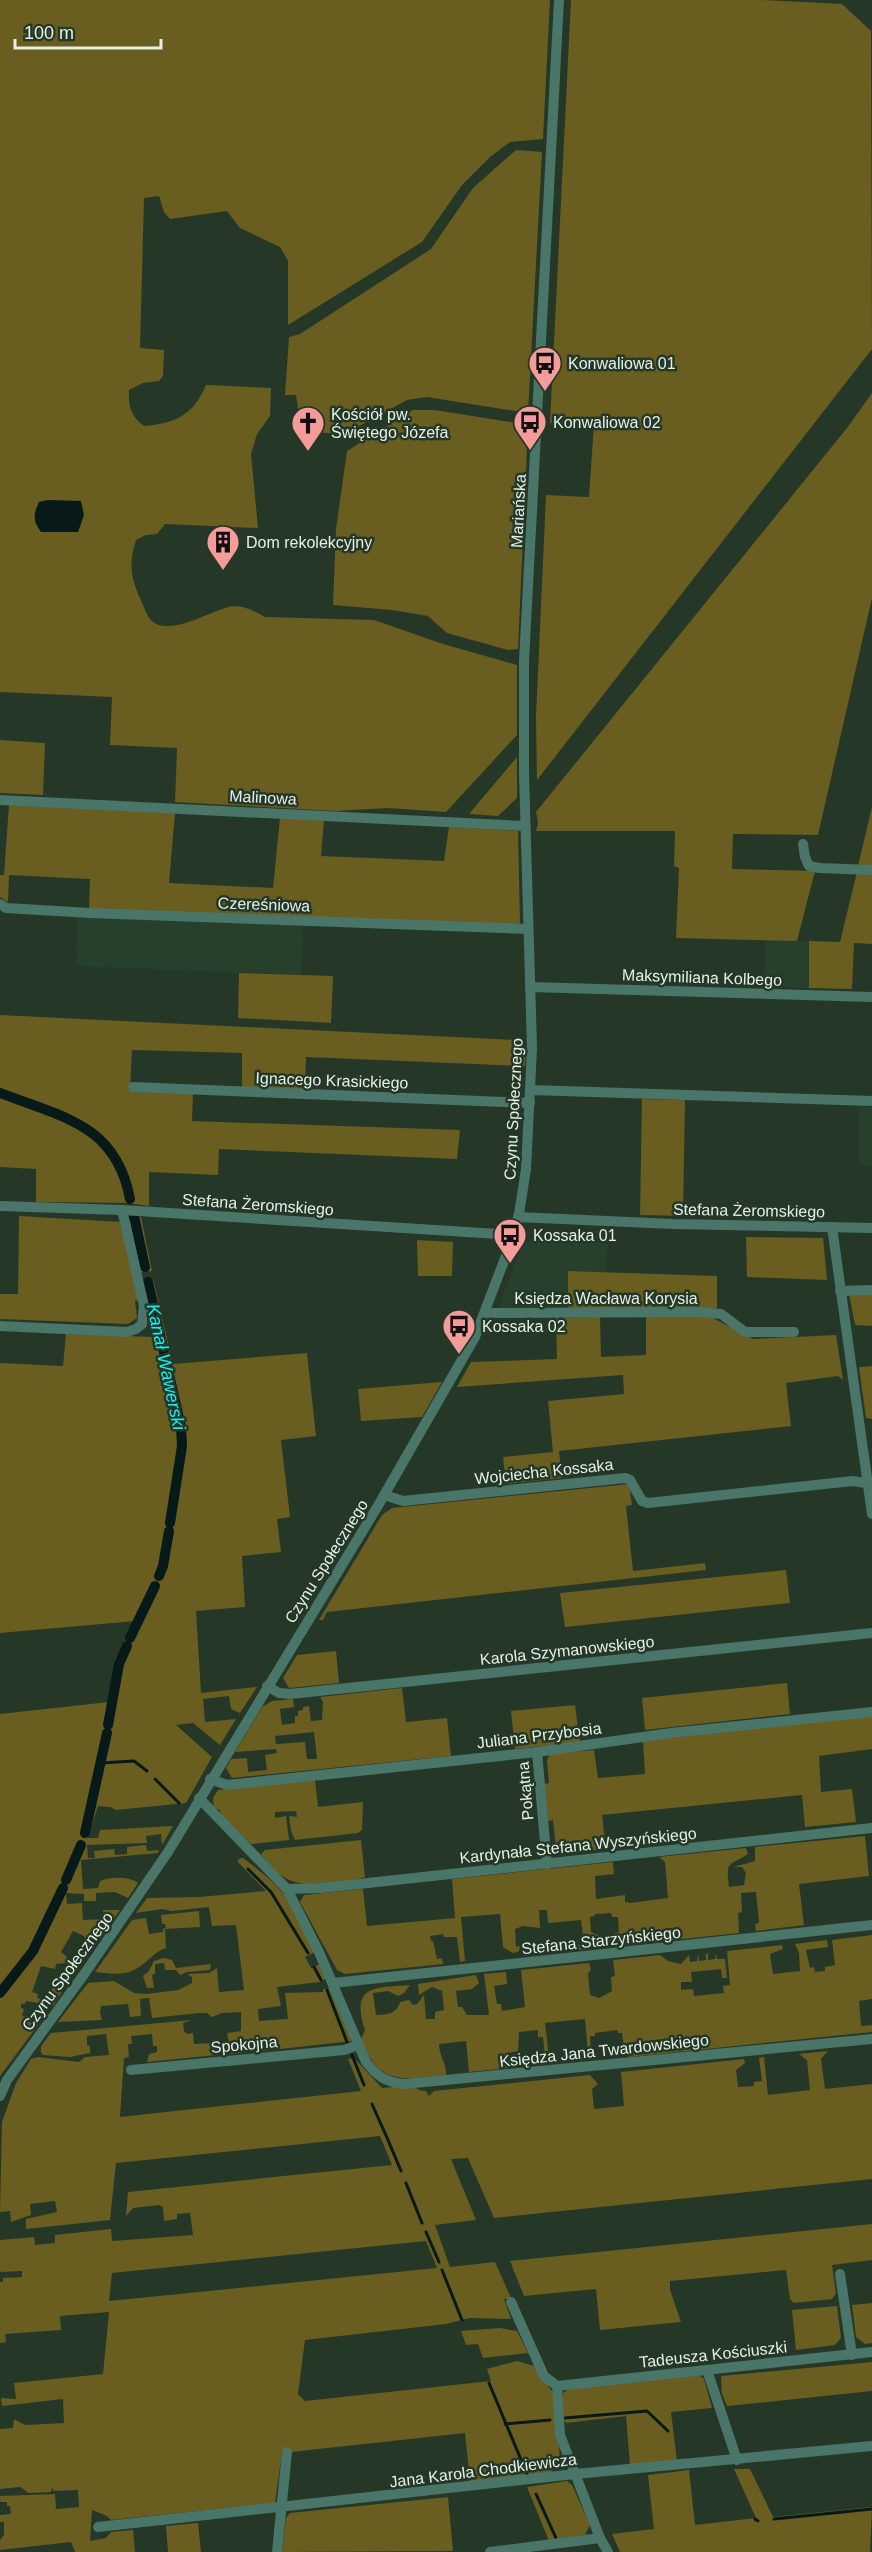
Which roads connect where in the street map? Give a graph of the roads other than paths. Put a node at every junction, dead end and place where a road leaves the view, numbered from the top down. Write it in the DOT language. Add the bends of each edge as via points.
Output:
graph roads {
  1 [pos="560,0"];
  2 [pos="0,800"];
  3 [pos="525,826"];
  4 [pos="803,844"];
  5 [pos="872,870"];
  6 [pos="0,904"];
  7 [pos="528,929"];
  8 [pos="530,987"];
  9 [pos="872,997"];
  10 [pos="133,1087"];
  11 [pos="531,1090"];
  12 [pos="872,1101"];
  13 [pos="530,1103"];
  14 [pos="0,1206"];
  15 [pos="122,1210"];
  16 [pos="518,1217"];
  17 [pos="832,1227"];
  18 [pos="872,1228"];
  19 [pos="513,1235"];
  20 [pos="872,1290"];
  21 [pos="840,1291"];
  22 [pos="485,1313"];
  23 [pos="0,1326"];
  24 [pos="794,1332"];
  25 [pos="870,1485"];
  26 [pos="384,1495"];
  27 [pos="872,1514"];
  28 [pos="872,1633"];
  29 [pos="267,1686"];
  30 [pos="872,1712"];
  31 [pos="537,1752"];
  32 [pos="210,1779"];
  33 [pos="199,1798"];
  34 [pos="872,1828"];
  35 [pos="547,1864"];
  36 [pos="287,1889"];
  37 [pos="872,1925"];
  38 [pos="333,1983"];
  39 [pos="872,2039"];
  40 [pos="358,2045"];
  41 [pos="131,2070"];
  42 [pos="0,2096"];
  43 [pos="840,2274"];
  44 [pos="511,2302"];
  45 [pos="872,2352"];
  46 [pos="852,2355"];
  47 [pos="707,2370"];
  48 [pos="557,2386"];
  49 [pos="872,2446"];
  50 [pos="287,2452"];
  51 [pos="737,2460"];
  52 [pos="575,2475"];
  53 [pos="281,2508"];
  54 [pos="98,2527"];
  55 [pos="600,2538"];
  56 [pos="277,2552"];
  57 [pos="490,2552"];
  58 [pos="608,2552"];
  1 -- 3 [label="street, Mariańska" via="524,661"];
  2 -- 3 [label="street, Malinowa"];
  3 -- 7 [label="street, Mariańska"];
  4 -- 5 [label="street" via="809,866"];
  6 -- 7 [label="street, Czereśniowa" via="6,908 90,913"];
  7 -- 8 [label="street, Mariańska"];
  8 -- 9 [label="street, Maksymiliana Kolbego"];
  8 -- 11 [label="street, Czynu Społecznego"];
  10 -- 13 [label="street, Ignacego Krasickiego"];
  11 -- 12 [label="street"];
  11 -- 13 [label="street, Czynu Społecznego"];
  13 -- 16 [label="street, Czynu Społecznego"];
  14 -- 15 [label="street, Stefana Żeromskiego"];
  15 -- 19 [label="street, Stefana Żeromskiego"];
  15 -- 23 [label="street" via="144,1306 142,1324 127,1332"];
  16 -- 17 [label="street, Stefana Żeromskiego"];
  16 -- 19 [label="street, Czynu Społecznego"];
  17 -- 18 [label="street, Stefana Żeromskiego"];
  17 -- 21 [label="street"];
  19 -- 22 [label="street, Czynu Społecznego"];
  20 -- 21 [label="street"];
  21 -- 25 [label="street"];
  22 -- 24 [label="street, Księdza Wacława Korysia" via="701,1312 721,1314 745,1332"];
  22 -- 26 [label="street, Czynu Społecznego" via="472,1343"];
  25 -- 26 [label="street, Wojciecha Kossaka" via="853,1481 648,1503 642,1501 630,1479 625,1478 403,1501"];
  25 -- 27 [label="street"];
  26 -- 29 [label="street, Czynu Społecznego"];
  28 -- 29 [label="street, Karola Szymanowskiego" via="290,1694"];
  29 -- 32 [label="street, Czynu Społecznego"];
  30 -- 31 [label="street, Juliana Przybosia"];
  31 -- 32 [label="street, Juliana Przybosia" via="227,1785"];
  31 -- 35 [label="street, Pokątna"];
  32 -- 33 [label="street, Czynu Społecznego"];
  33 -- 36 [label="street"];
  33 -- 42 [label="street, Czynu Społecznego" via="168,1852"];
  34 -- 35 [label="street, Kardynała Stefana Wyszyńskiego"];
  35 -- 36 [label="street, Kardynała Stefana Wyszyńskiego"];
  36 -- 38 [label="street"];
  37 -- 38 [label="street, Stefana Starzyńskiego"];
  38 -- 40 [label="street"];
  39 -- 40 [label="street, Księdza Jana Twardowskiego" via="404,2084 376,2075"];
  40 -- 41 [label="street, Spokojna" via="344,2050"];
  43 -- 46 [label="street"];
  44 -- 48 [label="street" via="544,2376"];
  45 -- 46 [label="street, Tadeusza Kościuszki"];
  46 -- 47 [label="street, Tadeusza Kościuszki"];
  47 -- 48 [label="street, Tadeusza Kościuszki"];
  47 -- 51 [label="street"];
  48 -- 52 [label="street" via="560,2435"];
  49 -- 51 [label="street, Jana Karola Chodkiewicza"];
  50 -- 53 [label="street"];
  51 -- 52 [label="street, Jana Karola Chodkiewicza"];
  52 -- 53 [label="street, Jana Karola Chodkiewicza"];
  52 -- 55 [label="street"];
  53 -- 54 [label="street, Jana Karola Chodkiewicza"];
  53 -- 56 [label="street"];
  55 -- 57 [label="street"];
  55 -- 58 [label="street"];
}
